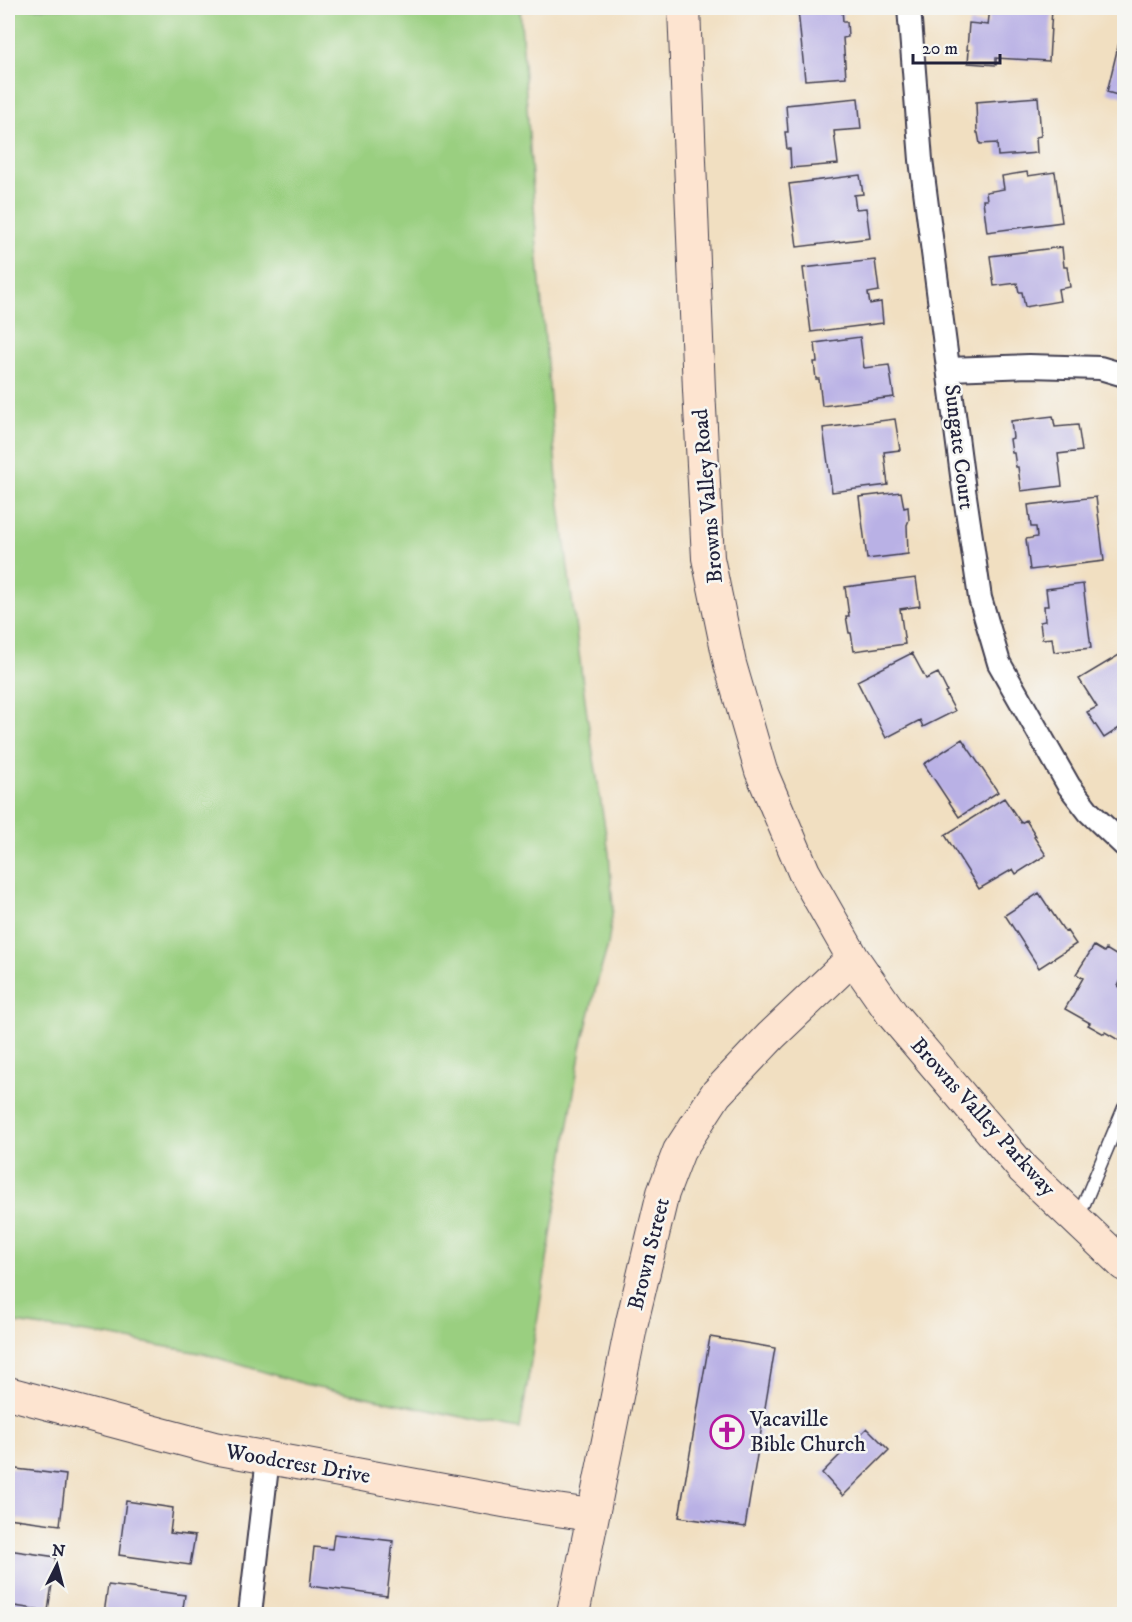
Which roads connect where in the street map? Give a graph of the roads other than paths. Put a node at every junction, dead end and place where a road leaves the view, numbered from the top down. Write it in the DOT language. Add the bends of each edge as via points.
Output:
graph roads {
  1 [pos="684,8"];
  2 [pos="909,8"];
  3 [pos="949,369"];
  4 [pos="1125,375"];
  5 [pos="1125,845"];
  6 [pos="854,958"];
  7 [pos="1125,1108"];
  8 [pos="1077,1219"];
  9 [pos="1125,1265"];
  10 [pos="8,1393"];
  11 [pos="268,1458"];
  12 [pos="592,1515"];
  13 [pos="250,1614"];
  14 [pos="573,1614"];
  1 -- 6 [label="street, Browns Valley Road" via="708,558 730,664 761,771 804,872"];
  2 -- 3 [label="street, Sungate Court" via="921,160"];
  3 -- 4 [label="street" via="1100,368"];
  3 -- 5 [label="street, Sungate Court" via="980,598 999,663 1069,786 1089,812"];
  6 -- 8 [label="street, Browns Valley Parkway" via="892,1014 1023,1169"];
  6 -- 12 [label="street, Brown Street" via="716,1094 679,1151 663,1193 632,1322"];
  7 -- 8 [label="lane"];
  8 -- 9 [label="street, Browns Valley Parkway"];
  10 -- 11 [label="street, Woodcrest Drive" via="214,1448"];
  11 -- 12 [label="street, Woodcrest Drive"];
  11 -- 13 [label="street"];
  12 -- 14 [label="street, Brown Street"];
}
